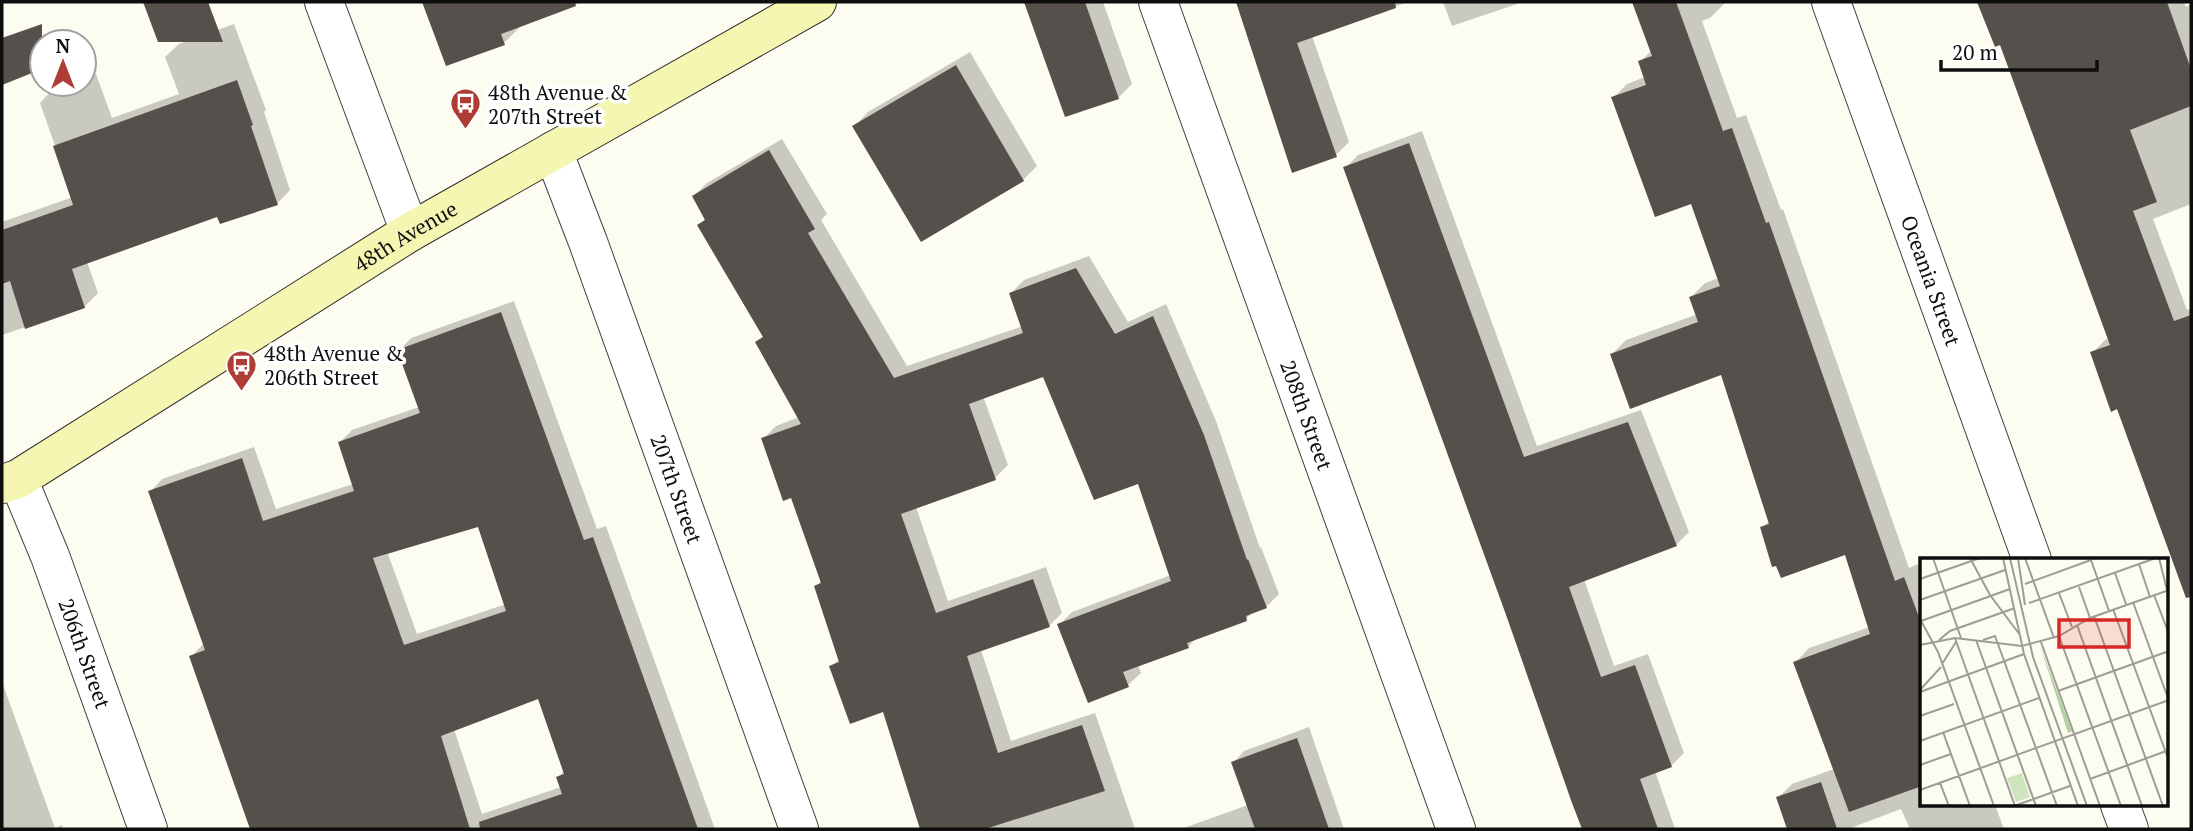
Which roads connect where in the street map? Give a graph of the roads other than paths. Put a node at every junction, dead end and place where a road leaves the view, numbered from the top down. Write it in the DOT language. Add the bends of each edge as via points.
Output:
graph roads {
  1 [pos="324,2"];
  2 [pos="817,2"];
  3 [pos="1158,2"];
  4 [pos="1831,2"];
  5 [pos="553,151"];
  6 [pos="410,232"];
  7 [pos="10,482"];
  8 [pos="2031,558"];
  9 [pos="2120,806"];
  10 [pos="148,829"];
  11 [pos="799,829"];
  12 [pos="1455,829"];
  13 [pos="2129,829"];
  1 -- 6 [label="street"];
  2 -- 5 [label="street, 48th Avenue"];
  3 -- 12 [label="street, 208th Street"];
  4 -- 8 [label="street, Oceania Street"];
  5 -- 6 [label="street, 48th Avenue"];
  5 -- 11 [label="street, 207th Street"];
  6 -- 7 [label="street, 48th Avenue"];
  7 -- 10 [label="street, 206th Street" via="50,556"];
  9 -- 13 [label="street"];
}
